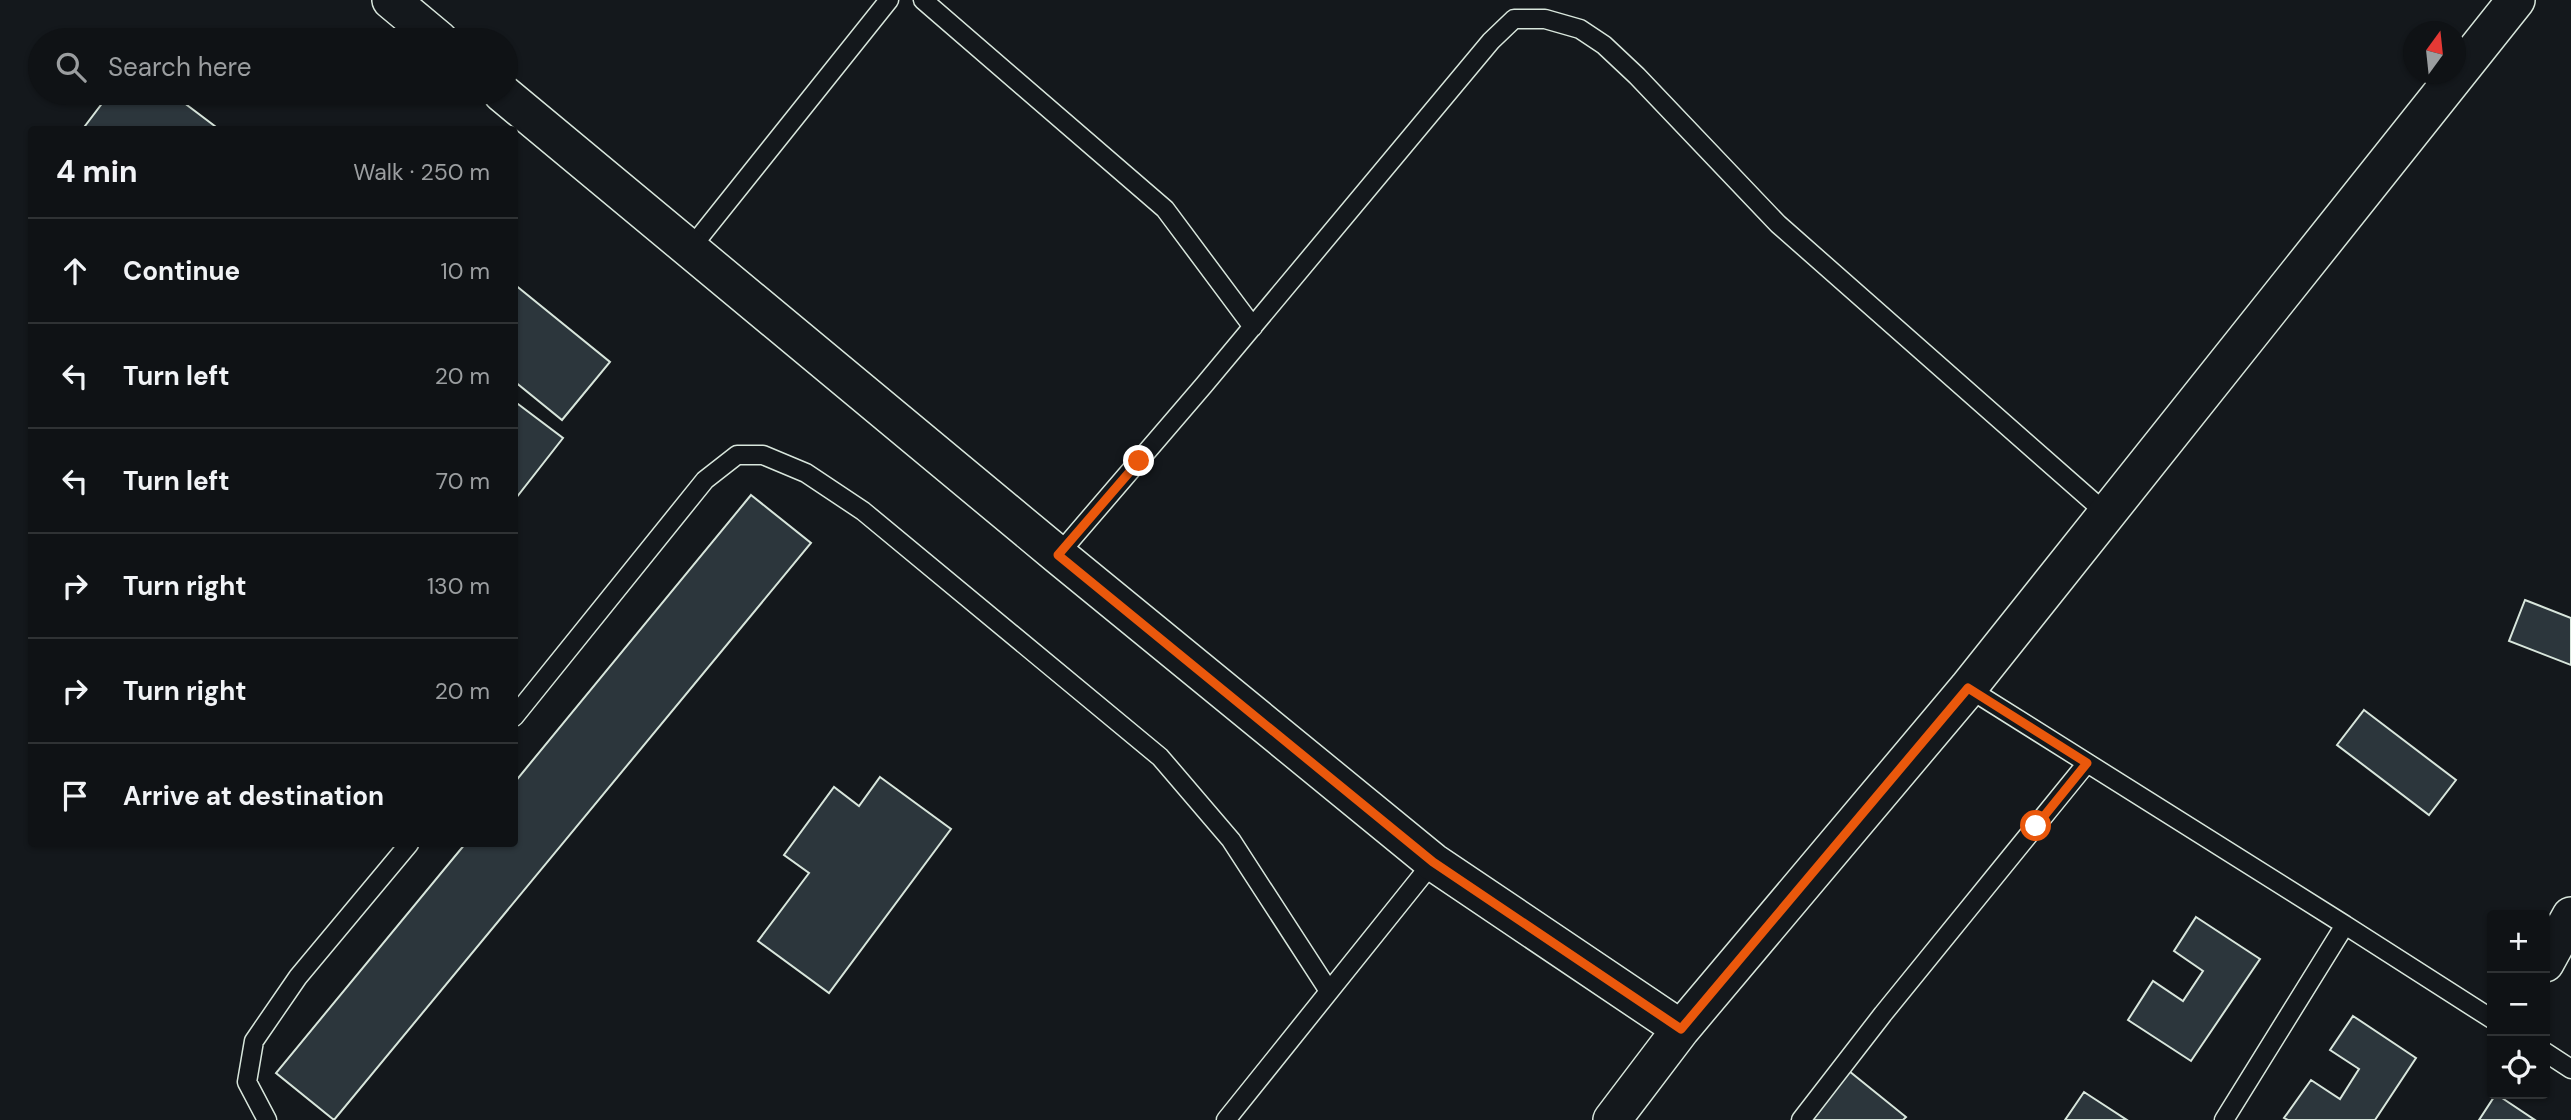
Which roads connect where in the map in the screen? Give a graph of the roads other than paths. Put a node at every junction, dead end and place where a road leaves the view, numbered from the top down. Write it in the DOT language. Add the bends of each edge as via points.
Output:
graph roads {
  1 [pos="391,0"];
  2 [pos="889,0"];
  3 [pos="923,0"];
  4 [pos="2516,0"];
  5 [pos="425,28"];
  6 [pos="516,105"];
  7 [pos="690,249"];
  8 [pos="1253,327"];
  9 [pos="2107,514"];
  10 [pos="1058,555"];
  11 [pos="1968,688"];
  12 [pos="518,712"];
  13 [pos="2087,763"];
  14 [pos="407,847"];
  15 [pos="1433,862"];
  16 [pos="2571,916"];
  17 [pos="2345,925"];
  18 [pos="2550,954"];
  19 [pos="1329,991"];
  20 [pos="2487,1016"];
  21 [pos="1681,1029"];
  22 [pos="2550,1055"];
  23 [pos="2571,1069"];
  24 [pos="267,1120"];
  25 [pos="1226,1120"];
  26 [pos="1612,1120"];
  27 [pos="1801,1120"];
  28 [pos="2224,1120"];
  1 -- 5 [label="street"];
  2 -- 7 [label="lane"];
  3 -- 8 [label="lane" via="1165,209"];
  4 -- 9 [label="street"];
  6 -- 7 [label="street"];
  7 -- 10 [label="street"];
  8 -- 9 [label="lane" via="1490,41 1514,19 1545,19 1580,29 1604,45 1778,224"];
  8 -- 10 [label="lane"];
  9 -- 11 [label="street"];
  10 -- 15 [label="street"];
  11 -- 13 [label="lane"];
  11 -- 21 [label="street"];
  12 -- 19 [label="lane" via="705,480 737,455 763,455 806,473 863,511 1160,757 1231,840"];
  13 -- 17 [label="lane"];
  13 -- 27 [label="lane"];
  14 -- 24 [label="lane" via="298,977 254,1041 247,1082"];
  15 -- 19 [label="lane"];
  15 -- 21 [label="street"];
  16 -- 18 [label="street"];
  17 -- 20 [label="lane"];
  17 -- 28 [label="lane"];
  19 -- 25 [label="lane"];
  21 -- 26 [label="street"];
  22 -- 23 [label="lane"];
}
